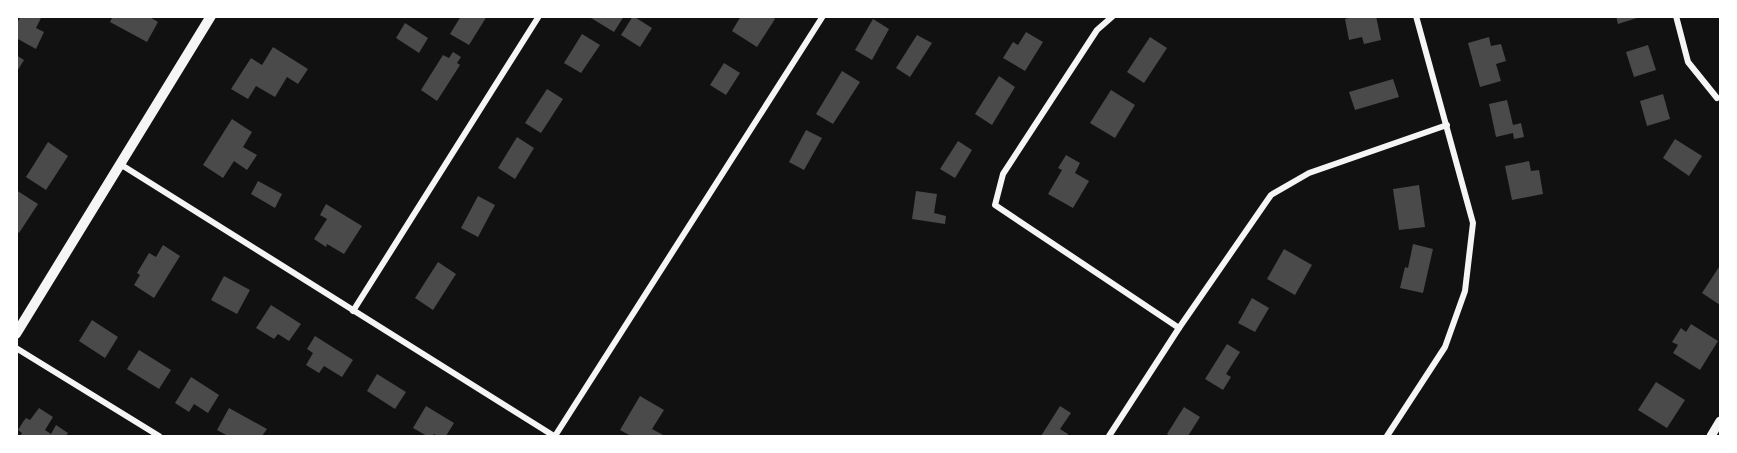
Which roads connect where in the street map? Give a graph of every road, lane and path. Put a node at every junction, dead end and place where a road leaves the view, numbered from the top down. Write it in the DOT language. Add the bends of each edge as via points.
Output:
graph roads {
  1 [pos="211,16"];
  2 [pos="539,16"];
  3 [pos="823,16"];
  4 [pos="1113,16"];
  5 [pos="1416,16"];
  6 [pos="1676,16"];
  7 [pos="1717,98"];
  8 [pos="1446,125"];
  9 [pos="120,164"];
  10 [pos="353,311"];
  11 [pos="1179,328"];
  12 [pos="16,334"];
  13 [pos="16,348"];
  14 [pos="1720,421"];
  15 [pos="159,436"];
  16 [pos="555,436"];
  17 [pos="1109,436"];
  18 [pos="1387,436"];
  19 [pos="1711,436"];
  1 -- 9 [label="main road"];
  2 -- 10 [label="street"];
  3 -- 16 [label="street"];
  4 -- 11 [label="street" via="1097,30 1003,174 995,205"];
  5 -- 8 [label="street"];
  6 -- 7 [label="street" via="1688,62"];
  8 -- 11 [label="street" via="1309,173 1271,195"];
  8 -- 18 [label="street" via="1473,224 1465,291 1445,347"];
  9 -- 10 [label="street"];
  9 -- 12 [label="main road"];
  10 -- 16 [label="street"];
  11 -- 17 [label="street"];
  13 -- 15 [label="street"];
  14 -- 19 [label="street"];
}
